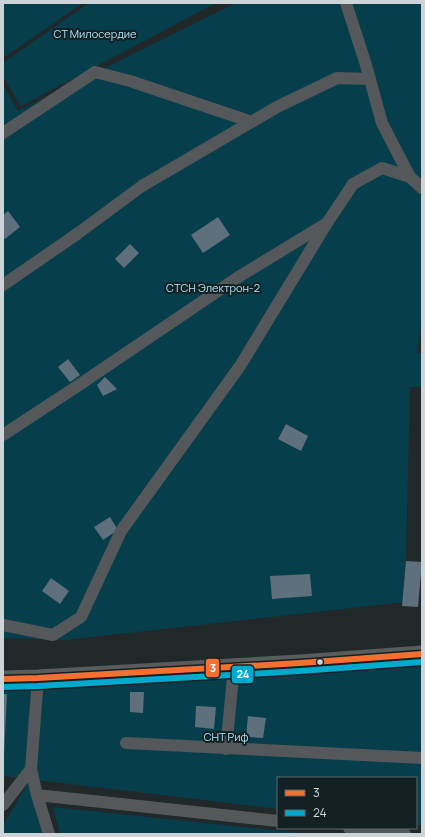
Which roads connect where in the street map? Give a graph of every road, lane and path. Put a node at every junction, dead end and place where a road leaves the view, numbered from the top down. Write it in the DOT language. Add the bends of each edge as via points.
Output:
graph roads {
  1 [pos="346,3"];
  2 [pos="370,79"];
  3 [pos="252,122"];
  4 [pos="3,133"];
  5 [pos="410,177"];
  6 [pos="422,188"];
  7 [pos="327,223"];
  8 [pos="3,286"];
  9 [pos="3,435"];
  10 [pos="3,625"];
  11 [pos="422,654"];
  12 [pos="234,667"];
  13 [pos="38,678"];
  14 [pos="3,679"];
  15 [pos="126,744"];
  16 [pos="226,748"];
  17 [pos="422,758"];
  18 [pos="31,769"];
  19 [pos="38,795"];
  20 [pos="3,805"];
  21 [pos="277,820"];
  22 [pos="358,829"];
  23 [pos="50,834"];
  24 [pos="405,834"];
  1 -- 2 [label="street"];
  2 -- 3 [label="street" via="337,78"];
  2 -- 5 [label="street" via="382,123"];
  3 -- 4 [label="street" via="95,72"];
  3 -- 8 [label="street" via="142,186"];
  5 -- 6 [label="street"];
  5 -- 7 [label="street" via="382,168 358,181 353,184"];
  7 -- 9 [label="street" via="240,276"];
  7 -- 10 [label="street" via="240,366 121,531 81,617 53,635"];
  11 -- 12 [label="main road"];
  12 -- 13 [label="main road"];
  12 -- 16 [label="street"];
  13 -- 14 [label="main road"];
  13 -- 18 [label="street"];
  15 -- 16 [label="street"];
  16 -- 17 [label="street"];
  18 -- 19 [label="street"];
  18 -- 20 [label="street"];
  19 -- 21 [label="street"];
  19 -- 23 [label="street"];
  22 -- 24 [label="street"];
}
